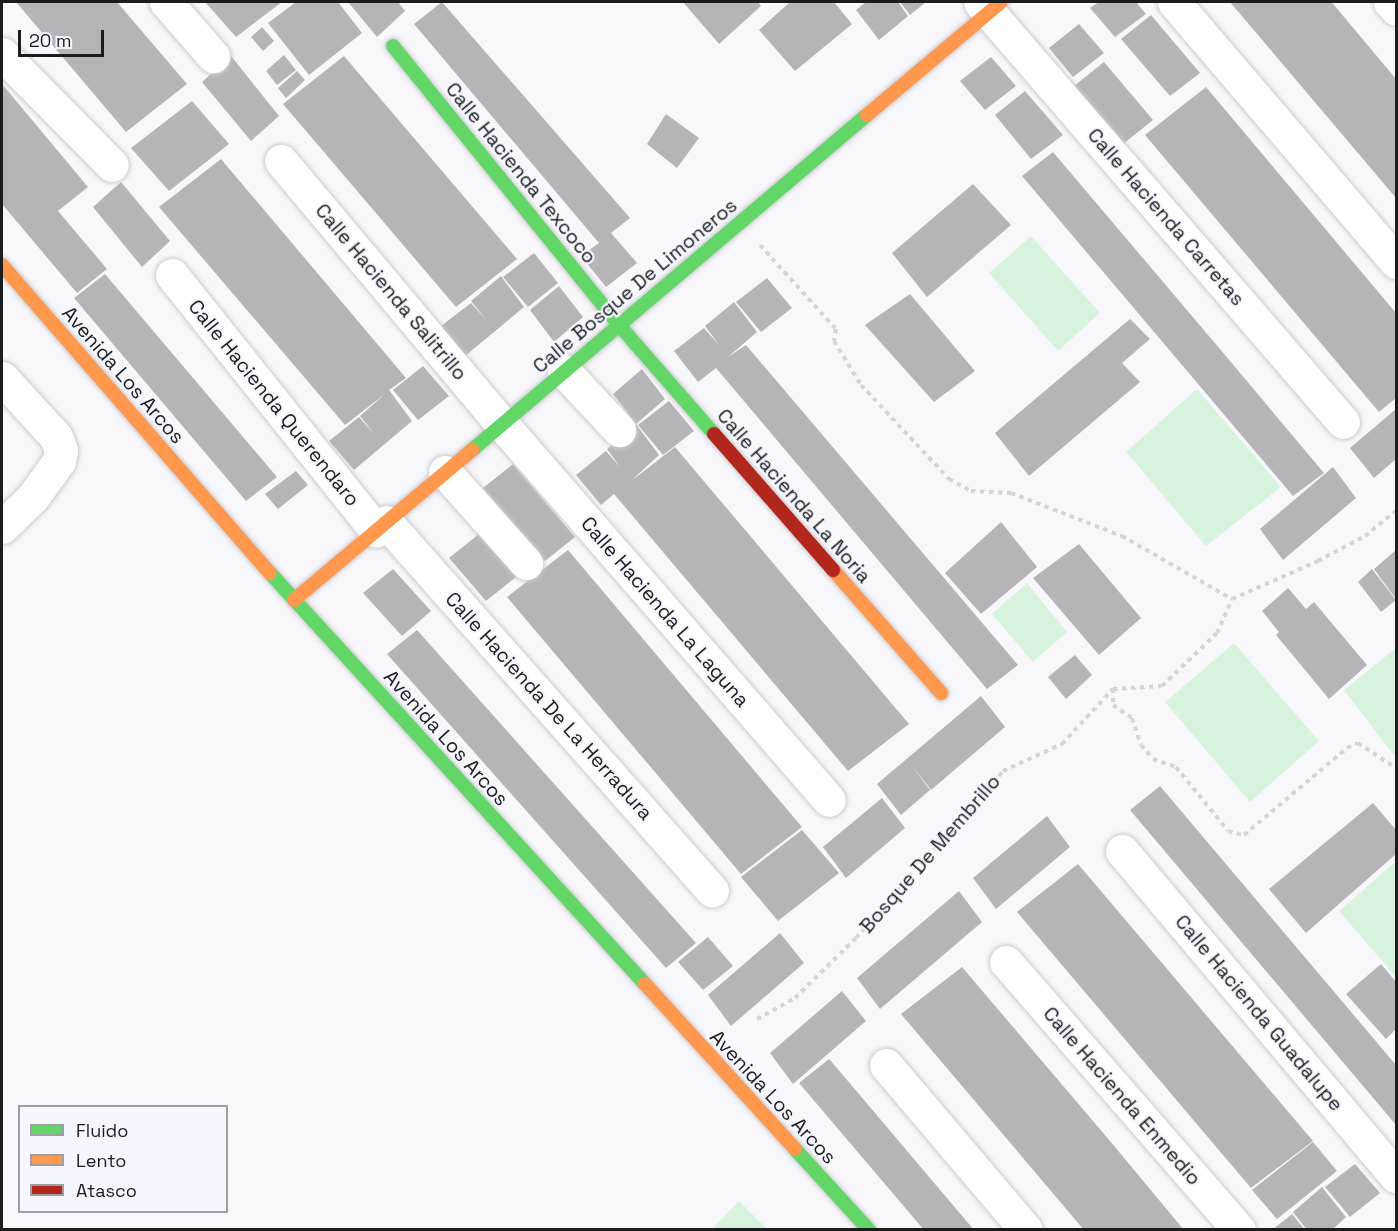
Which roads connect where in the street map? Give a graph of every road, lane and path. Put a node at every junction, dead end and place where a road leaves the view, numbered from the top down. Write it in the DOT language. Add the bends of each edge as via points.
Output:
graph roads {
  1 [pos="166,2"];
  2 [pos="1174,2"];
  3 [pos="1390,2"];
  4 [pos="990,5"];
  5 [pos="1396,9"];
  6 [pos="393,46"];
  7 [pos="2,54"];
  8 [pos="213,56"];
  9 [pos="281,161"];
  10 [pos="112,165"];
  11 [pos="739,223"];
  12 [pos="1396,262"];
  13 [pos="2,265"];
  14 [pos="172,275"];
  15 [pos="619,325"];
  16 [pos="564,371"];
  17 [pos="2,378"];
  18 [pos="1343,422"];
  19 [pos="502,424"];
  20 [pos="619,430"];
  21 [pos="445,472"];
  22 [pos="1396,511"];
  23 [pos="2,526"];
  24 [pos="381,526"];
  25 [pos="526,563"];
  26 [pos="1232,599"];
  27 [pos="294,600"];
  28 [pos="1113,689"];
  29 [pos="941,693"];
  30 [pos="1396,768"];
  31 [pos="830,800"];
  32 [pos="1122,851"];
  33 [pos="712,890"];
  34 [pos="1006,962"];
  35 [pos="757,1019"];
  36 [pos="886,1065"];
  37 [pos="1396,1176"];
  38 [pos="869,1230"];
  39 [pos="1026,1230"];
  40 [pos="1239,1230"];
  1 -- 8 [label="street"];
  2 -- 12 [label="street"];
  3 -- 5 [label="street"];
  4 -- 11 [label="street, Calle Bosque De Limoneros"];
  4 -- 18 [label="street, Calle Hacienda Carretas"];
  6 -- 15 [label="street, Calle Hacienda Texcoco"];
  7 -- 10 [label="street"];
  9 -- 19 [label="street, Calle Hacienda Salitrillo"];
  11 -- 15 [label="street, Calle Bosque De Limoneros"];
  11 -- 26 [label="path" via="836,329 834,341 861,385 949,479 971,490 1011,493 1122,536"];
  13 -- 27 [label="street, Avenida Los Arcos"];
  14 -- 24 [label="street, Calle Hacienda Querendaro"];
  15 -- 16 [label="street, Calle Bosque De Limoneros"];
  15 -- 29 [label="street, Calle Hacienda La Noria"];
  16 -- 19 [label="street, Calle Bosque De Limoneros"];
  16 -- 20 [label="street"];
  17 -- 23 [label="street" via="56,437 61,450 59,461 33,497"];
  19 -- 21 [label="street, Calle Bosque De Limoneros"];
  19 -- 31 [label="street, Calle Hacienda La Laguna"];
  21 -- 24 [label="street, Calle Bosque De Limoneros"];
  21 -- 25 [label="street"];
  22 -- 26 [label="path" via="1365,536"];
  24 -- 27 [label="street, Calle Bosque De Limoneros"];
  24 -- 33 [label="street, Calle Hacienda De La Herradura"];
  26 -- 28 [label="path" via="1216,633 1162,686"];
  27 -- 38 [label="street, Avenida Los Arcos"];
  28 -- 30 [label="path" via="1113,705 1132,718 1141,745 1153,759 1176,767 1228,831 1244,834 1358,743"];
  28 -- 35 [label="path, Bosque De Membrillo" via="1062,744 1003,771 856,938 795,998"];
  32 -- 37 [label="street, Calle Hacienda Guadalupe"];
  34 -- 40 [label="street, Calle Hacienda Enmedio"];
  36 -- 39 [label="street"];
}
